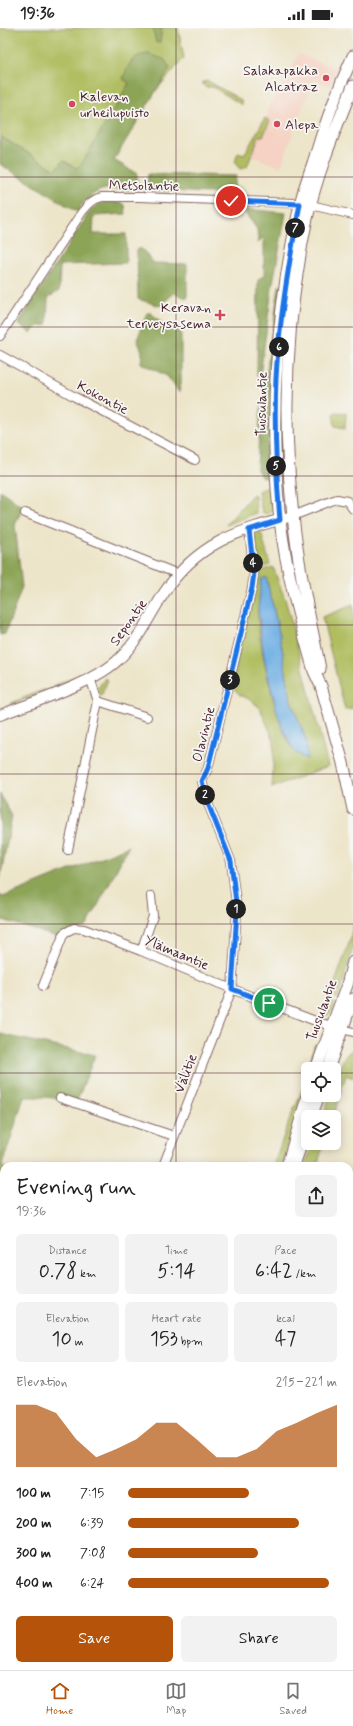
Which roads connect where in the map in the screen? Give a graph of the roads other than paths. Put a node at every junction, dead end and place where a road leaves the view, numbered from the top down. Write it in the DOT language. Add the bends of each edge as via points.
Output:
graph roads {
  1 [pos="353,56"];
  2 [pos="353,86"];
  3 [pos="305,204"];
  4 [pos="353,215"];
  5 [pos="0,336"];
  6 [pos="0,355"];
  7 [pos="195,460"];
  8 [pos="353,509"];
  9 [pos="25,513"];
  10 [pos="293,516"];
  11 [pos="280,520"];
  12 [pos="249,530"];
  13 [pos="178,574"];
  14 [pos="90,678"];
  15 [pos="321,686"];
  16 [pos="98,701"];
  17 [pos="0,715"];
  18 [pos="147,717"];
  19 [pos="343,763"];
  20 [pos="353,788"];
  21 [pos="353,809"];
  22 [pos="68,850"];
  23 [pos="151,896"];
  24 [pos="141,951"];
  25 [pos="353,962"];
  26 [pos="43,986"];
  27 [pos="232,989"];
  28 [pos="353,999"];
  29 [pos="337,1027"];
  30 [pos="353,1032"];
  31 [pos="320,1062"];
  32 [pos="330,1062"];
  33 [pos="60,1098"];
  34 [pos="306,1102"];
  35 [pos="174,1136"];
  36 [pos="301,1146"];
  37 [pos="164,1162"];
  38 [pos="288,1162"];
  39 [pos="295,1162"];
  1 -- 3 [label="main road, Tuusulantie" via="325,123"];
  2 -- 3 [label="main road, Tuusulantie" via="319,177"];
  3 -- 4 [label="street, Metsolantie"];
  3 -- 5 [label="street, Metsolantie" via="140,197 96,198 82,212"];
  3 -- 10 [label="main road, Tuusulantie" via="287,380 287,443"];
  3 -- 11 [label="main road, Tuusulantie" via="288,266 276,376 274,426"];
  6 -- 7 [label="street, Kokontie"];
  8 -- 10 [label="street" via="347,501 337,500"];
  9 -- 13 [label="street"];
  10 -- 11 [label="street, Sepontie"];
  10 -- 15 [label="main road, Tuusulantie"];
  11 -- 12 [label="street, Sepontie"];
  11 -- 15 [label="main road, Tuusulantie" via="288,571 314,671"];
  12 -- 13 [label="street, Sepontie" via="209,547"];
  12 -- 27 [label="street, Olavintie" via="254,573 252,588 208,768 202,781 207,801 231,861 237,911"];
  13 -- 14 [label="street, Sepontie" via="120,659"];
  14 -- 16 [label="street"];
  14 -- 17 [label="street, Sepontie"];
  15 -- 19 [label="main road, Tuusulantie"];
  16 -- 18 [label="street"];
  16 -- 22 [label="street"];
  19 -- 20 [label="main road, Tuusulantie"];
  19 -- 21 [label="main road, Tuusulantie"];
  23 -- 24 [label="street" via="153,916"];
  24 -- 26 [label="street, Ylämaantie" via="84,929 74,928 64,933"];
  24 -- 27 [label="street, Ylämaantie"];
  25 -- 29 [label="main road, Tuusulantie"];
  27 -- 29 [label="street, Ylämaantie"];
  27 -- 35 [label="street, Välitie"];
  28 -- 29 [label="main road, Tuusulantie"];
  29 -- 30 [label="street, Ylämaantie"];
  29 -- 31 [label="main road, Tuusulantie"];
  29 -- 32 [label="main road, Tuusulantie"];
  33 -- 35 [label="street"];
  34 -- 38 [label="main road"];
  35 -- 37 [label="street, Välitie"];
  36 -- 39 [label="main road"];
}
